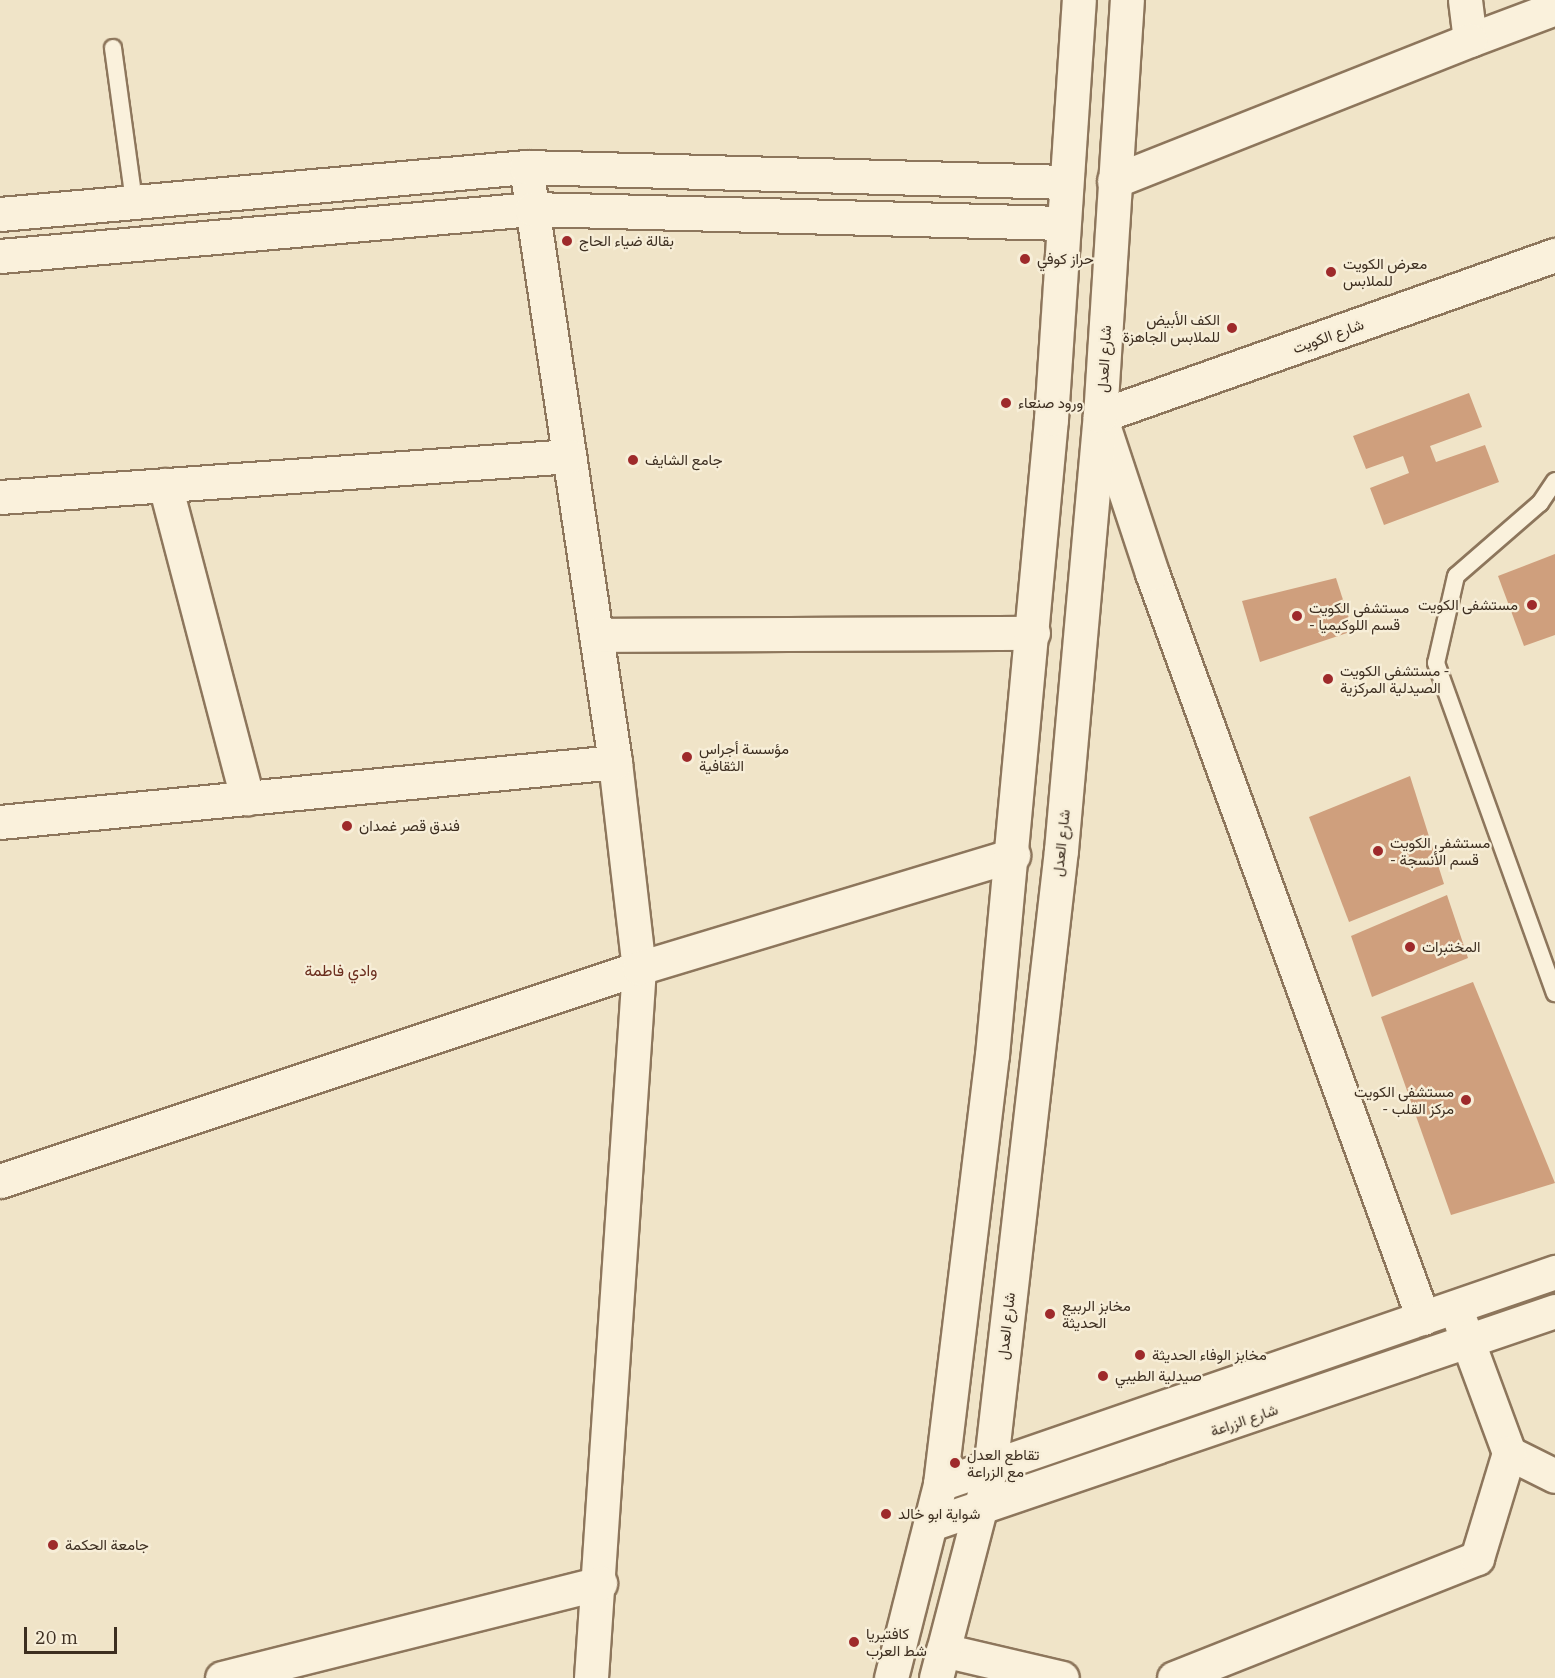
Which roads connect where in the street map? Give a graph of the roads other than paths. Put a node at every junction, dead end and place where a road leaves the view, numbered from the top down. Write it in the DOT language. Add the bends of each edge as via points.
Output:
graph roads {
  1 [pos="1079,0"];
  2 [pos="1127,0"];
  3 [pos="1465,0"];
  4 [pos="1555,8"];
  5 [pos="1470,40"];
  6 [pos="113,48"];
  7 [pos="526,167"];
  8 [pos="1114,181"];
  9 [pos="1065,182"];
  10 [pos="134,202"];
  11 [pos="532,209"];
  12 [pos="0,214"];
  13 [pos="1063,223"];
  14 [pos="1555,255"];
  15 [pos="0,256"];
  16 [pos="1100,416"];
  17 [pos="570,456"];
  18 [pos="1555,481"];
  19 [pos="165,485"];
  20 [pos="0,497"];
  21 [pos="1033,633"];
  22 [pos="596,635"];
  23 [pos="615,762"];
  24 [pos="247,798"];
  25 [pos="0,822"];
  26 [pos="1013,855"];
  27 [pos="639,968"];
  28 [pos="1555,993"];
  29 [pos="0,1181"];
  30 [pos="1555,1272"];
  31 [pos="1455,1307"];
  32 [pos="1555,1311"];
  33 [pos="1422,1318"];
  34 [pos="1468,1342"];
  35 [pos="1509,1453"];
  36 [pos="990,1470"];
  37 [pos="1555,1476"];
  38 [pos="940,1484"];
  39 [pos="981,1509"];
  40 [pos="931,1524"];
  41 [pos="600,1583"];
  42 [pos="939,1664"];
  43 [pos="222,1678"];
  44 [pos="591,1678"];
  45 [pos="891,1678"];
  46 [pos="1062,1678"];
  47 [pos="1174,1678"];
  1 -- 9 [label="street"];
  2 -- 8 [label="street, شارع العدل"];
  3 -- 5 [label="street"];
  4 -- 5 [label="street"];
  5 -- 8 [label="street"];
  6 -- 10 [label="lane"];
  7 -- 9 [label="street"];
  7 -- 10 [label="street"];
  7 -- 11 [label="street"];
  8 -- 16 [label="street, شارع العدل"];
  9 -- 13 [label="street"];
  10 -- 12 [label="street"];
  11 -- 13 [label="street"];
  11 -- 15 [label="street"];
  11 -- 17 [label="street"];
  13 -- 21 [label="street"];
  14 -- 16 [label="street, شارع الكويت"];
  16 -- 33 [label="street" via="1152,573"];
  16 -- 36 [label="street, شارع العدل" via="1061,850"];
  17 -- 19 [label="street"];
  17 -- 22 [label="street"];
  18 -- 28 [label="lane" via="1540,503 1456,576 1436,663"];
  19 -- 20 [label="street"];
  19 -- 24 [label="street"];
  21 -- 22 [label="street"];
  21 -- 26 [label="street"];
  22 -- 23 [label="street"];
  23 -- 24 [label="street"];
  23 -- 27 [label="street"];
  24 -- 25 [label="street"];
  26 -- 27 [label="street"];
  26 -- 38 [label="street"];
  27 -- 29 [label="street"];
  27 -- 41 [label="street"];
  30 -- 31 [label="street"];
  31 -- 33 [label="street"];
  31 -- 34 [label="street"];
  32 -- 34 [label="street, شارع الزراعة"];
  33 -- 36 [label="street"];
  34 -- 35 [label="street"];
  34 -- 39 [label="street, شارع الزراعة"];
  35 -- 37 [label="street"];
  35 -- 47 [label="street" via="1477,1558"];
  36 -- 38 [label="street"];
  36 -- 39 [label="street, شارع العدل"];
  38 -- 40 [label="street"];
  39 -- 40 [label="street, شارع الزراعة"];
  39 -- 42 [label="street, شارع العدل"];
  40 -- 45 [label="street"];
  41 -- 43 [label="street"];
  41 -- 44 [label="street"];
  42 -- 46 [label="street"];
}
